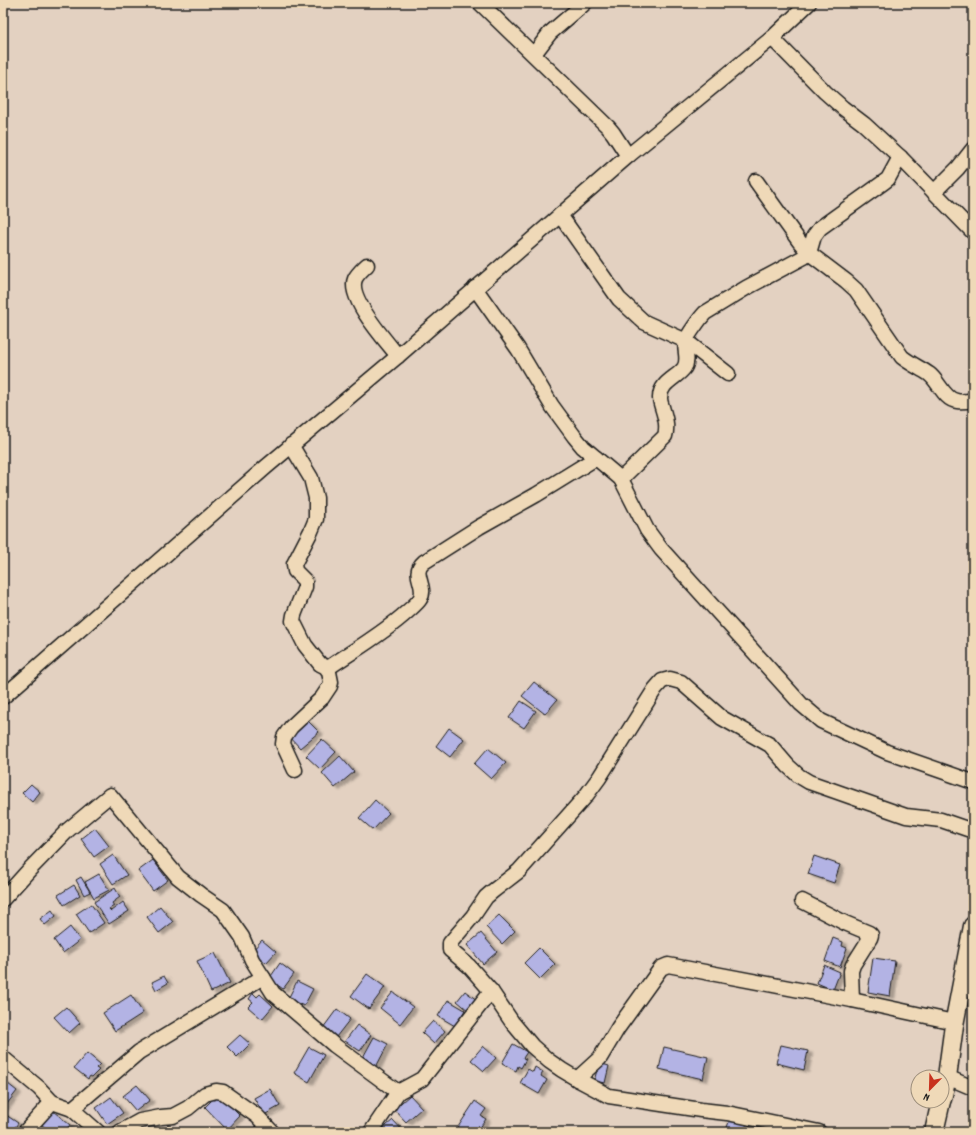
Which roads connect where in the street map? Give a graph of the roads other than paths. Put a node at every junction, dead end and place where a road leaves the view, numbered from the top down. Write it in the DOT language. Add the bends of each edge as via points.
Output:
graph roads {
  1 [pos="480,3"];
  2 [pos="585,3"];
  3 [pos="809,3"];
  4 [pos="772,38"];
  5 [pos="534,54"];
  6 [pos="973,149"];
  7 [pos="628,156"];
  8 [pos="900,157"];
  9 [pos="756,181"];
  10 [pos="934,192"];
  11 [pos="560,215"];
  12 [pos="973,232"];
  13 [pos="810,253"];
  14 [pos="367,265"];
  15 [pos="475,288"];
  16 [pos="686,341"];
  17 [pos="398,356"];
  18 [pos="728,374"];
  19 [pos="973,400"];
  20 [pos="291,445"];
  21 [pos="596,458"];
  22 [pos="621,479"];
  23 [pos="326,667"];
  24 [pos="3,697"];
  25 [pos="295,770"];
  26 [pos="973,782"];
  27 [pos="973,831"];
  28 [pos="3,898"];
  29 [pos="802,901"];
  30 [pos="973,926"];
  31 [pos="263,977"];
  32 [pos="491,991"];
  33 [pos="852,1000"];
  34 [pos="954,1022"];
  35 [pos="3,1058"];
  36 [pos="948,1069"];
  37 [pos="950,1078"];
  38 [pos="577,1079"];
  39 [pos="973,1088"];
  40 [pos="398,1092"];
  41 [pos="52,1102"];
  42 [pos="72,1109"];
  43 [pos="940,1109"];
  44 [pos="26,1132"];
  45 [pos="98,1132"];
  46 [pos="120,1132"];
  47 [pos="272,1132"];
  48 [pos="371,1132"];
  49 [pos="819,1132"];
  50 [pos="934,1132"];
  1 -- 5 [label="street"];
  2 -- 5 [label="street" via="550,33"];
  3 -- 4 [label="street"];
  4 -- 7 [label="street"];
  4 -- 8 [label="street" via="825,92"];
  5 -- 7 [label="street" via="610,130"];
  6 -- 10 [label="street"];
  7 -- 11 [label="street"];
  8 -- 10 [label="street"];
  8 -- 13 [label="street" via="888,179 820,228 814,236"];
  9 -- 13 [label="street"];
  10 -- 12 [label="street"];
  11 -- 15 [label="street"];
  11 -- 16 [label="street" via="619,299 644,322"];
  13 -- 16 [label="street" via="705,313"];
  13 -- 19 [label="street" via="856,290 902,357 935,379 952,400"];
  14 -- 17 [label="street" via="355,279 356,296 377,331"];
  15 -- 17 [label="street"];
  15 -- 21 [label="street" via="518,349 552,406 583,447"];
  16 -- 18 [label="street"];
  16 -- 22 [label="street" via="684,368 664,384 660,398 667,431 665,436"];
  17 -- 20 [label="street"];
  20 -- 23 [label="street" via="311,478 316,498 316,519 294,564 295,570 305,581 305,587 293,621 305,645 320,664"];
  20 -- 24 [label="street"];
  21 -- 22 [label="street"];
  21 -- 23 [label="street" via="424,562 418,571 423,594 420,599 394,623"];
  22 -- 26 [label="street" via="647,530 661,549 801,704 821,721 887,752"];
  23 -- 25 [label="street" via="330,686 322,698 284,737 284,744"];
  27 -- 32 [label="street" via="941,820 906,816 809,782 788,766 770,745 722,718 681,682 670,679 662,681 585,797 519,871 486,897 450,943 450,950 469,966"];
  28 -- 31 [label="street" via="68,830 110,795 178,877 223,910 242,937"];
  29 -- 33 [label="street" via="870,933 870,938 852,965"];
  30 -- 34 [label="main road"];
  31 -- 40 [label="street" via="273,993 334,1045"];
  31 -- 42 [label="street" via="139,1052"];
  32 -- 38 [label="street" via="532,1046"];
  32 -- 40 [label="street" via="422,1079"];
  33 -- 34 [label="street"];
  33 -- 38 [label="street" via="668,965 661,968 600,1058"];
  34 -- 36 [label="main road"];
  35 -- 41 [label="street"];
  37 -- 39 [label="street"];
  38 -- 49 [label="street" via="609,1096 727,1113"];
  40 -- 48 [label="street"];
  41 -- 42 [label="street"];
  41 -- 44 [label="street"];
  42 -- 45 [label="street"];
  43 -- 50 [label="main road"];
  46 -- 47 [label="street" via="140,1121 173,1116 205,1094 216,1091 223,1092 257,1116"];
}
